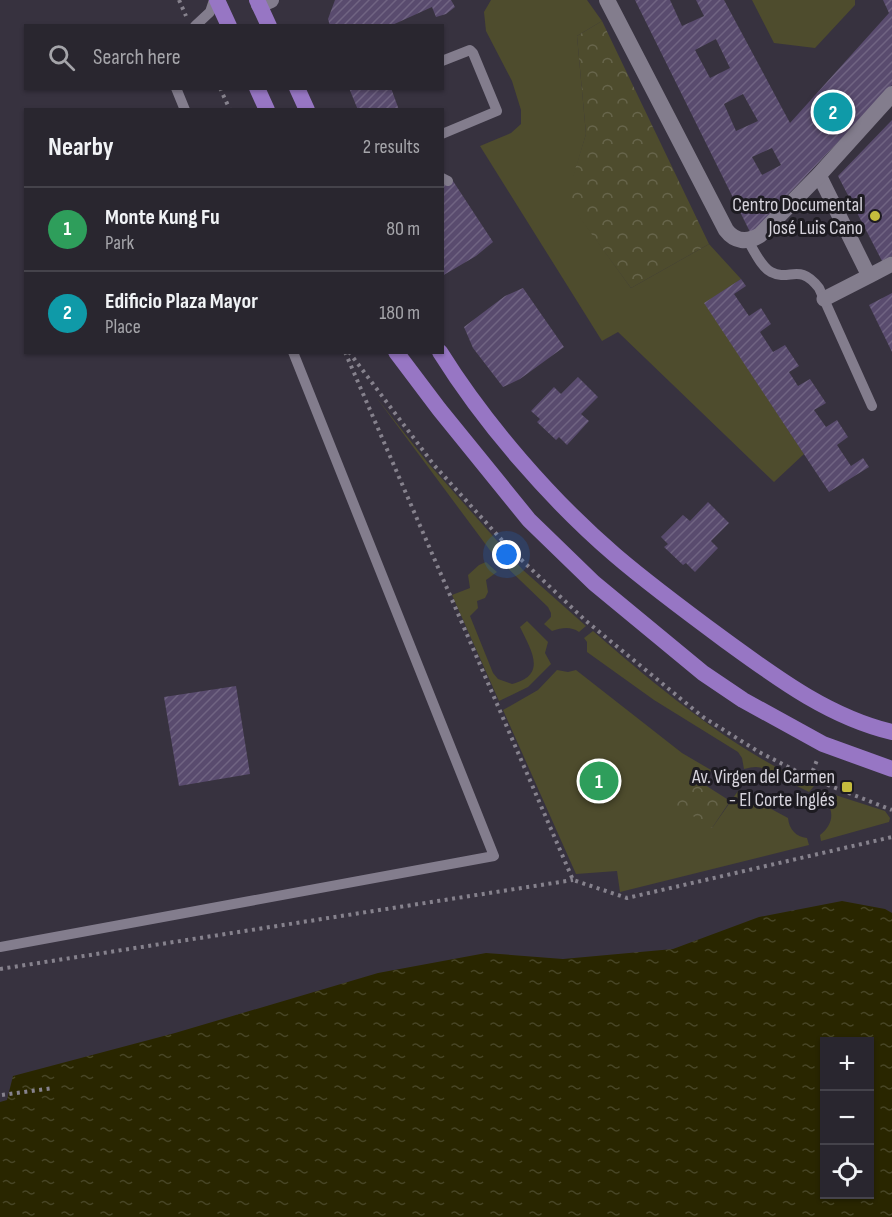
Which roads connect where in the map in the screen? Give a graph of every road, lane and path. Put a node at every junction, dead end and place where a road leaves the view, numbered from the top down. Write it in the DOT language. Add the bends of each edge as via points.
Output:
graph roads {
  1 [pos="216,0"];
  2 [pos="607,0"];
  3 [pos="262,2"];
  4 [pos="197,24"];
  5 [pos="227,24"];
  6 [pos="268,24"];
  7 [pos="444,60"];
  8 [pos="177,90"];
  9 [pos="221,90"];
  10 [pos="258,90"];
  11 [pos="298,90"];
  12 [pos="892,94"];
  13 [pos="184,108"];
  14 [pos="229,108"];
  15 [pos="266,108"];
  16 [pos="306,108"];
  17 [pos="444,133"];
  18 [pos="819,175"];
  19 [pos="748,241"];
  20 [pos="892,264"];
  21 [pos="869,276"];
  22 [pos="824,299"];
  23 [pos="294,354"];
  24 [pos="346,354"];
  25 [pos="398,354"];
  26 [pos="441,354"];
  27 [pos="872,406"];
  28 [pos="892,732"];
  29 [pos="892,769"];
  30 [pos="892,837"];
  31 [pos="573,880"];
  32 [pos="0,947"];
  33 [pos="0,969"];
  34 [pos="54,1088"];
  35 [pos="2,1095"];
  1 -- 4 [label="lane"];
  1 -- 5 [label="highway"];
  2 -- 19 [label="street" via="726,230 735,239"];
  3 -- 6 [label="highway"];
  7 -- 17 [label="lane" via="470,50 497,111"];
  8 -- 13 [label="lane"];
  9 -- 14 [label="path"];
  10 -- 15 [label="highway"];
  11 -- 16 [label="highway"];
  12 -- 18 [label="street"];
  18 -- 19 [label="street" via="760,235"];
  18 -- 21 [label="street"];
  19 -- 22 [label="lane" via="767,269 778,275 807,276"];
  20 -- 21 [label="street"];
  21 -- 22 [label="street"];
  22 -- 27 [label="lane"];
  23 -- 32 [label="lane" via="494,856"];
  24 -- 31 [label="path"];
  25 -- 29 [label="highway" via="529,520 594,583 703,673 743,700 823,744"];
  26 -- 28 [label="highway" via="542,483 614,554 769,673 837,712"];
  30 -- 31 [label="path" via="627,898"];
  31 -- 33 [label="path"];
  34 -- 35 [label="path"];
}
